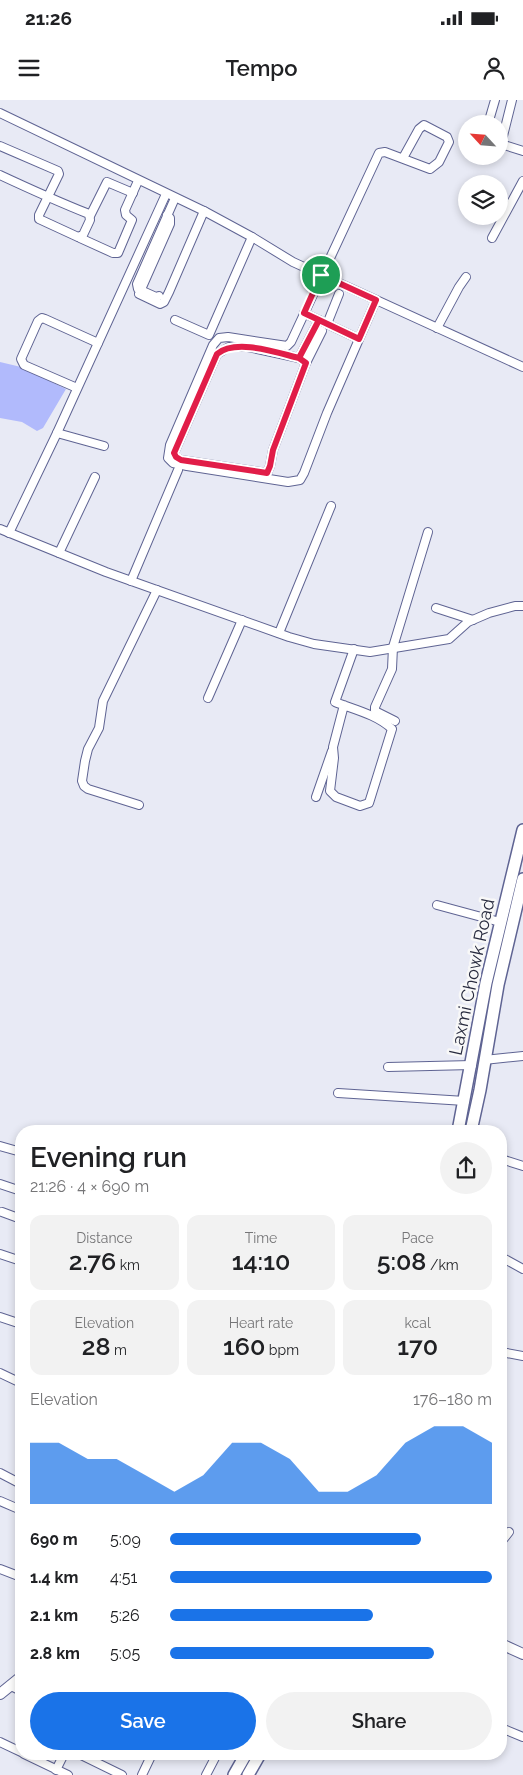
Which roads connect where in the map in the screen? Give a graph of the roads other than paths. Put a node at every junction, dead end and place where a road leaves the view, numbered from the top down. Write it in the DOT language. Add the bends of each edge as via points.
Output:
graph roads {
  1 [pos="495,100"];
  2 [pos="512,100"];
  3 [pos="0,113"];
  4 [pos="491,115"];
  5 [pos="0,146"];
  6 [pos="523,151"];
  7 [pos="403,158"];
  8 [pos="0,175"];
  9 [pos="138,181"];
  10 [pos="523,181"];
  11 [pos="133,193"];
  12 [pos="166,194"];
  13 [pos="48,197"];
  14 [pos="175,198"];
  15 [pos="204,211"];
  16 [pos="90,216"];
  17 [pos="252,237"];
  18 [pos="80,238"];
  19 [pos="492,238"];
  20 [pos="321,275"];
  21 [pos="466,277"];
  22 [pos="141,290"];
  23 [pos="339,294"];
  24 [pos="159,296"];
  25 [pos="376,300"];
  26 [pos="304,313"];
  27 [pos="175,320"];
  28 [pos="319,320"];
  29 [pos="324,327"];
  30 [pos="437,328"];
  31 [pos="359,339"];
  32 [pos="98,343"];
  33 [pos="303,361"];
  34 [pos="523,367"];
  35 [pos="77,388"];
  36 [pos="57,433"];
  37 [pos="104,446"];
  38 [pos="178,470"];
  39 [pos="95,476"];
  40 [pos="331,506"];
  41 [pos="0,529"];
  42 [pos="428,532"];
  43 [pos="9,533"];
  44 [pos="59,553"];
  45 [pos="131,581"];
  46 [pos="157,590"];
  47 [pos="523,606"];
  48 [pos="436,608"];
  49 [pos="242,620"];
  50 [pos="473,620"];
  51 [pos="279,633"];
  52 [pos="393,647"];
  53 [pos="354,650"];
  54 [pos="208,698"];
  55 [pos="344,705"];
  56 [pos="395,721"];
  57 [pos="333,747"];
  58 [pos="316,797"];
  59 [pos="138,805"];
  60 [pos="523,830"];
  61 [pos="523,879"];
  62 [pos="437,905"];
  63 [pos="500,922"];
  64 [pos="523,1056"];
  65 [pos="484,1060"];
  66 [pos="388,1067"];
  67 [pos="471,1070"];
  68 [pos="482,1077"];
  69 [pos="338,1092"];
  70 [pos="465,1101"];
  71 [pos="459,1125"];
  72 [pos="472,1125"];
  73 [pos="0,1146"];
  74 [pos="15,1150"];
  75 [pos="507,1161"];
  76 [pos="523,1166"];
  77 [pos="0,1184"];
  78 [pos="15,1189"];
  79 [pos="2,1212"];
  80 [pos="15,1217"];
  81 [pos="0,1254"];
  82 [pos="15,1259"];
  83 [pos="507,1260"];
  84 [pos="523,1269"];
  85 [pos="0,1317"];
  86 [pos="15,1322"];
  87 [pos="507,1353"];
  88 [pos="523,1356"];
  89 [pos="0,1373"];
  90 [pos="15,1380"];
  91 [pos="0,1473"];
  92 [pos="15,1481"];
  93 [pos="0,1501"];
  94 [pos="15,1507"];
  95 [pos="509,1532"];
  96 [pos="507,1534"];
  97 [pos="0,1569"];
  98 [pos="15,1575"];
  99 [pos="507,1647"];
  100 [pos="523,1654"];
  101 [pos="15,1682"];
  102 [pos="11,1686"];
  103 [pos="15,1688"];
  104 [pos="0,1694"];
  105 [pos="507,1730"];
  106 [pos="523,1737"];
  107 [pos="0,1742"];
  108 [pos="15,1749"];
  109 [pos="37,1760"];
  110 [pos="61,1760"];
  111 [pos="100,1760"];
  112 [pos="149,1760"];
  113 [pos="213,1760"];
  114 [pos="243,1760"];
  115 [pos="257,1760"];
  116 [pos="56,1770"];
  117 [pos="68,1775"];
  118 [pos="122,1775"];
  119 [pos="142,1775"];
  120 [pos="206,1775"];
  121 [pos="234,1775"];
  122 [pos="248,1775"];
  1 -- 4 [label="street"];
  2 -- 6 [label="street" via="501,144"];
  3 -- 9 [label="street"];
  5 -- 13 [label="street" via="58,171"];
  7 -- 7 [label="street" via="424,125 448,137 450,142 439,162 430,169"];
  7 -- 20 [label="street" via="379,153"];
  8 -- 13 [label="street"];
  9 -- 11 [label="street"];
  9 -- 12 [label="street"];
  10 -- 19 [label="street"];
  11 -- 16 [label="street" via="107,182"];
  11 -- 18 [label="street" via="125,213 132,220 118,253"];
  12 -- 14 [label="street"];
  12 -- 32 [label="street"];
  13 -- 16 [label="street"];
  13 -- 18 [label="street" via="39,215 40,220"];
  14 -- 15 [label="street"];
  14 -- 22 [label="street" via="167,215 170,224"];
  15 -- 17 [label="street"];
  15 -- 22 [label="street" via="164,302 160,304 139,295"];
  16 -- 18 [label="street"];
  17 -- 20 [label="street"];
  17 -- 27 [label="street" via="209,335"];
  20 -- 25 [label="street"];
  20 -- 26 [label="street"];
  21 -- 30 [label="street"];
  22 -- 24 [label="street" via="156,298"];
  23 -- 29 [label="street"];
  25 -- 30 [label="street"];
  25 -- 31 [label="street"];
  26 -- 28 [label="street"];
  26 -- 31 [label="street" via="286,346 219,338 213,345 170,444 168,458 173,463 288,482 300,480"];
  28 -- 29 [label="street"];
  28 -- 33 [label="street"];
  29 -- 31 [label="street"];
  29 -- 33 [label="street"];
  30 -- 34 [label="street"];
  32 -- 35 [label="street"];
  32 -- 35 [label="street" via="45,318 38,321 22,362"];
  33 -- 33 [label="street" via="248,347 223,349 217,354 174,453 176,457 267,473"];
  35 -- 36 [label="street"];
  36 -- 37 [label="street"];
  36 -- 43 [label="street"];
  38 -- 45 [label="street"];
  39 -- 44 [label="street"];
  40 -- 51 [label="street"];
  41 -- 43 [label="street"];
  42 -- 52 [label="street"];
  43 -- 44 [label="street"];
  44 -- 45 [label="street"];
  45 -- 46 [label="street"];
  46 -- 49 [label="street"];
  46 -- 59 [label="street" via="103,701 99,728 88,749 82,781 88,789"];
  47 -- 50 [label="street"];
  48 -- 50 [label="street"];
  49 -- 51 [label="street"];
  49 -- 54 [label="street"];
  50 -- 52 [label="street" via="449,639"];
  51 -- 53 [label="street" via="314,644"];
  52 -- 53 [label="street" via="378,651"];
  52 -- 56 [label="street" via="392,669 375,711"];
  53 -- 55 [label="street" via="335,702"];
  55 -- 57 [label="street"];
  55 -- 57 [label="street" via="386,723 392,729 369,803 360,806 336,797 330,791"];
  57 -- 58 [label="street"];
  60 -- 63 [label="main road, Laxmi Chowk Road"];
  61 -- 65 [label="main road, Laxmi Chowk Road"];
  62 -- 63 [label="street"];
  63 -- 67 [label="main road, Laxmi Chowk Road"];
  64 -- 65 [label="street"];
  65 -- 68 [label="main road, Laxmi Chowk Road"];
  66 -- 67 [label="street"];
  67 -- 68 [label="main road"];
  67 -- 70 [label="main road, Laxmi Chowk Road"];
  68 -- 72 [label="main road, Laxmi Chowk Road"];
  69 -- 70 [label="street"];
  70 -- 71 [label="main road, Laxmi Chowk Road"];
  73 -- 74 [label="street"];
  75 -- 76 [label="street"];
  77 -- 78 [label="street"];
  79 -- 80 [label="street"];
  81 -- 82 [label="street"];
  83 -- 84 [label="street"];
  85 -- 86 [label="street"];
  87 -- 88 [label="street"];
  89 -- 90 [label="street"];
  91 -- 92 [label="street"];
  93 -- 94 [label="street"];
  95 -- 96 [label="street"];
  97 -- 98 [label="street"];
  99 -- 100 [label="street"];
  101 -- 102 [label="street"];
  102 -- 103 [label="street"];
  102 -- 104 [label="street"];
  105 -- 106 [label="street"];
  107 -- 108 [label="street"];
  109 -- 116 [label="street"];
  110 -- 116 [label="street"];
  111 -- 118 [label="street"];
  112 -- 119 [label="street"];
  113 -- 120 [label="street"];
  114 -- 121 [label="main road"];
  115 -- 122 [label="main road"];
  116 -- 117 [label="street"];
}
